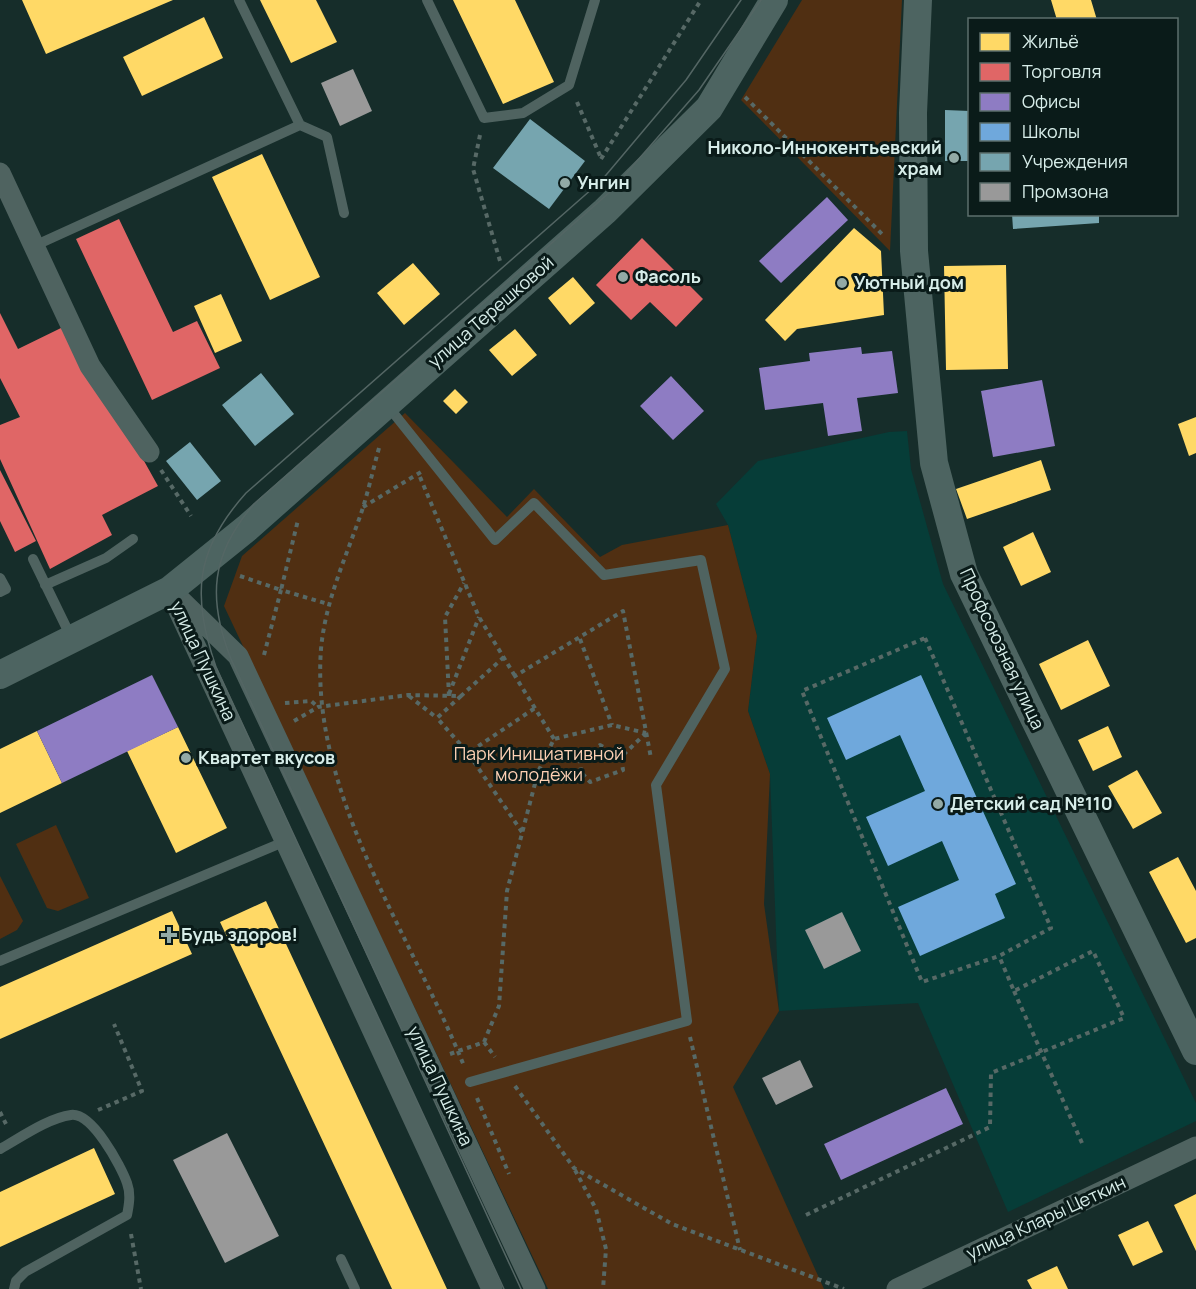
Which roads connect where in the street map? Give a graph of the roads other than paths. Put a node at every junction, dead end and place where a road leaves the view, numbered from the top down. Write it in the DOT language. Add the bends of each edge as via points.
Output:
graph roads {
  1 [pos="239,0"];
  2 [pos="427,0"];
  3 [pos="595,0"];
  4 [pos="774,0"];
  5 [pos="918,0"];
  6 [pos="300,125"];
  7 [pos="0,173"];
  8 [pos="344,213"];
  9 [pos="34,246"];
  10 [pos="386,405"];
  11 [pos="149,452"];
  12 [pos="133,539"];
  13 [pos="33,560"];
  14 [pos="0,579"];
  15 [pos="45,585"];
  16 [pos="170,590"];
  17 [pos="0,592"];
  18 [pos="72,639"];
  19 [pos="0,675"];
  20 [pos="286,841"];
  21 [pos="0,961"];
  22 [pos="1196,1051"];
  23 [pos="470,1082"];
  24 [pos="1196,1147"];
  25 [pos="0,1149"];
  26 [pos="341,1259"];
  27 [pos="14,1289"];
  28 [pos="355,1289"];
  29 [pos="492,1289"];
  30 [pos="535,1289"];
  31 [pos="897,1289"];
  1 -- 6 [label="lane"];
  2 -- 3 [label="lane" via="484,118 523,113 569,85"];
  4 -- 10 [label="street, улица Терешковой" via="709,108 605,211"];
  5 -- 22 [label="street, Профсоюзная улица" via="914,251 933,463 964,574"];
  6 -- 8 [label="lane" via="327,137"];
  6 -- 9 [label="lane"];
  7 -- 9 [label="street"];
  9 -- 11 [label="street" via="90,366"];
  10 -- 16 [label="street, улица Терешковой"];
  10 -- 23 [label="lane" via="495,540 534,504 604,575 701,560 725,669 656,785 687,1022"];
  12 -- 15 [label="lane" via="106,558"];
  13 -- 15 [label="lane"];
  14 -- 17 [label="lane" via="6,589"];
  15 -- 18 [label="lane"];
  16 -- 18 [label="street, улица Терешковой"];
  16 -- 20 [label="street, улица Пушкина"];
  16 -- 30 [label="street, улица Пушкина" via="238,656"];
  18 -- 19 [label="street, улица Терешковой"];
  20 -- 21 [label="lane"];
  20 -- 29 [label="street, улица Пушкина"];
  24 -- 31 [label="street, улица Клары Цеткин"];
  25 -- 27 [label="lane" via="56,1119 74,1114 101,1135 128,1184 127,1215 25,1272 15,1281"];
  26 -- 28 [label="lane"];
}
